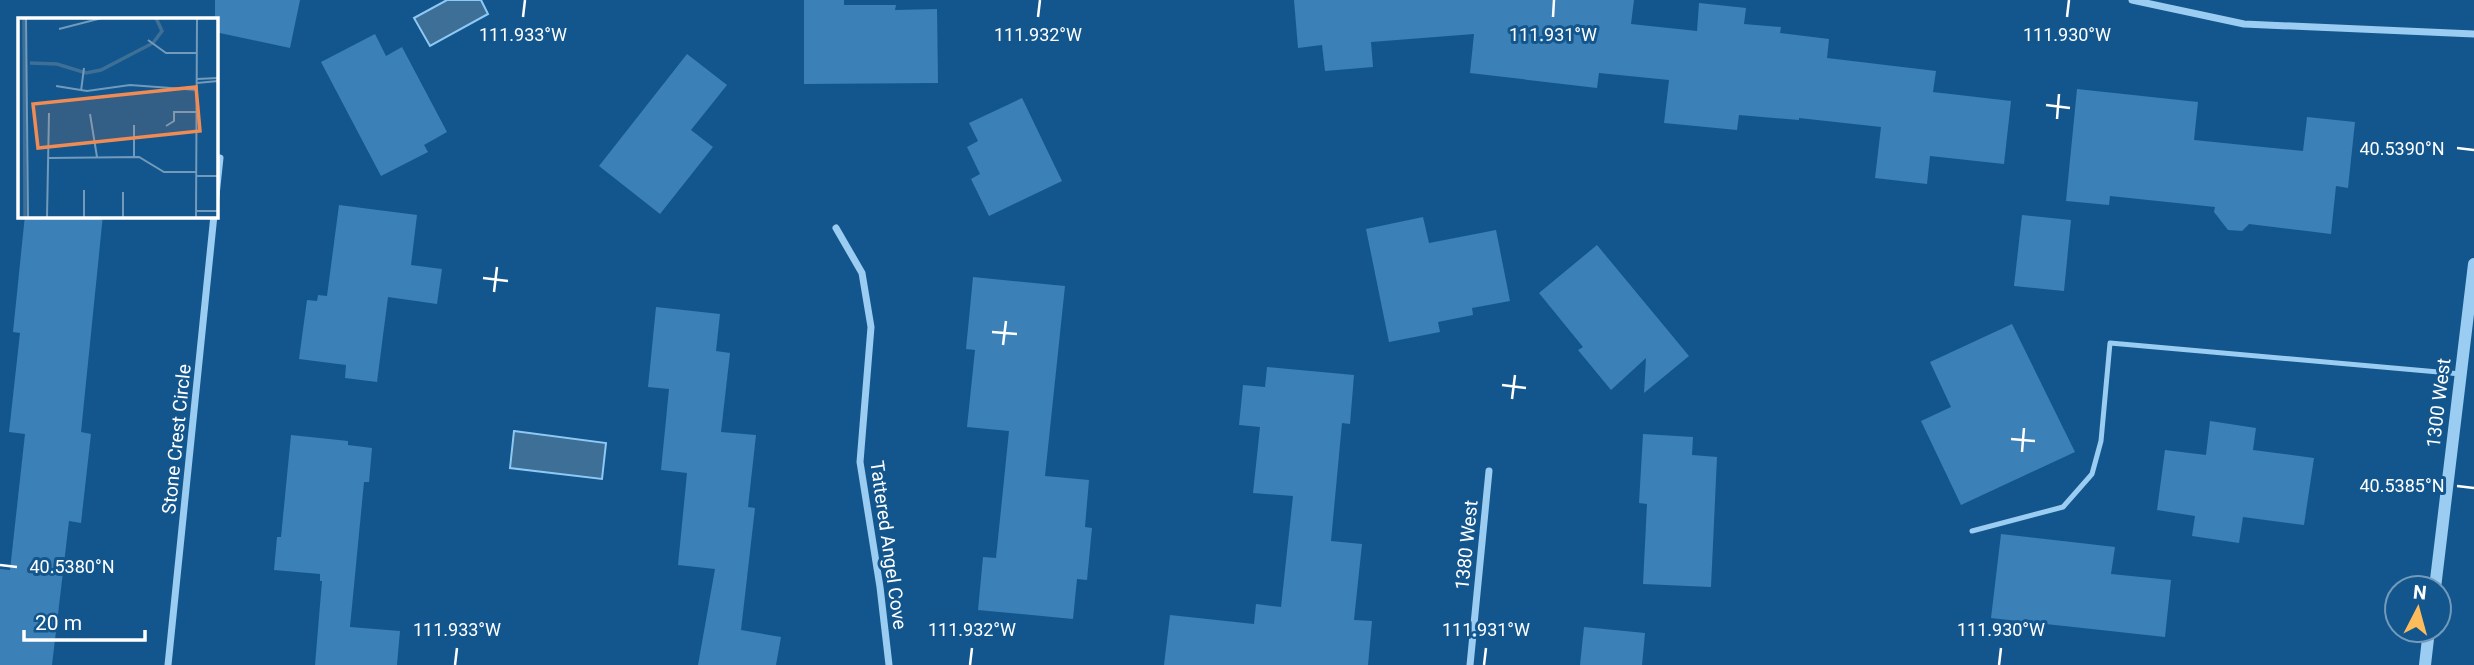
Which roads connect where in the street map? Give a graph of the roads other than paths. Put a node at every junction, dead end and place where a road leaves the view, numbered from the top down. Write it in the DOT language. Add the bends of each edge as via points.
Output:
graph roads {
  1 [pos="2132,0"];
  2 [pos="2474,34"];
  3 [pos="220,158"];
  4 [pos="217,186"];
  5 [pos="214,217"];
  6 [pos="836,228"];
  7 [pos="2474,264"];
  8 [pos="2461,374"];
  9 [pos="1489,471"];
  10 [pos="1972,531"];
  11 [pos="2437,574"];
  12 [pos="2428,644"];
  13 [pos="169,665"];
  14 [pos="889,665"];
  15 [pos="1471,665"];
  16 [pos="2425,665"];
  1 -- 2 [label="street" via="2244,24"];
  3 -- 4 [label="street"];
  5 -- 13 [label="street, Stone Crest Circle"];
  6 -- 14 [label="street, Tattered Angel Cove" via="862,273 872,327 860,462"];
  7 -- 8 [label="street, 1300 West"];
  8 -- 10 [label="lane" via="2110,343 2101,441 2092,474 2063,506"];
  8 -- 11 [label="street, 1300 West"];
  9 -- 15 [label="street, 1380 West"];
  12 -- 16 [label="street"];
}
